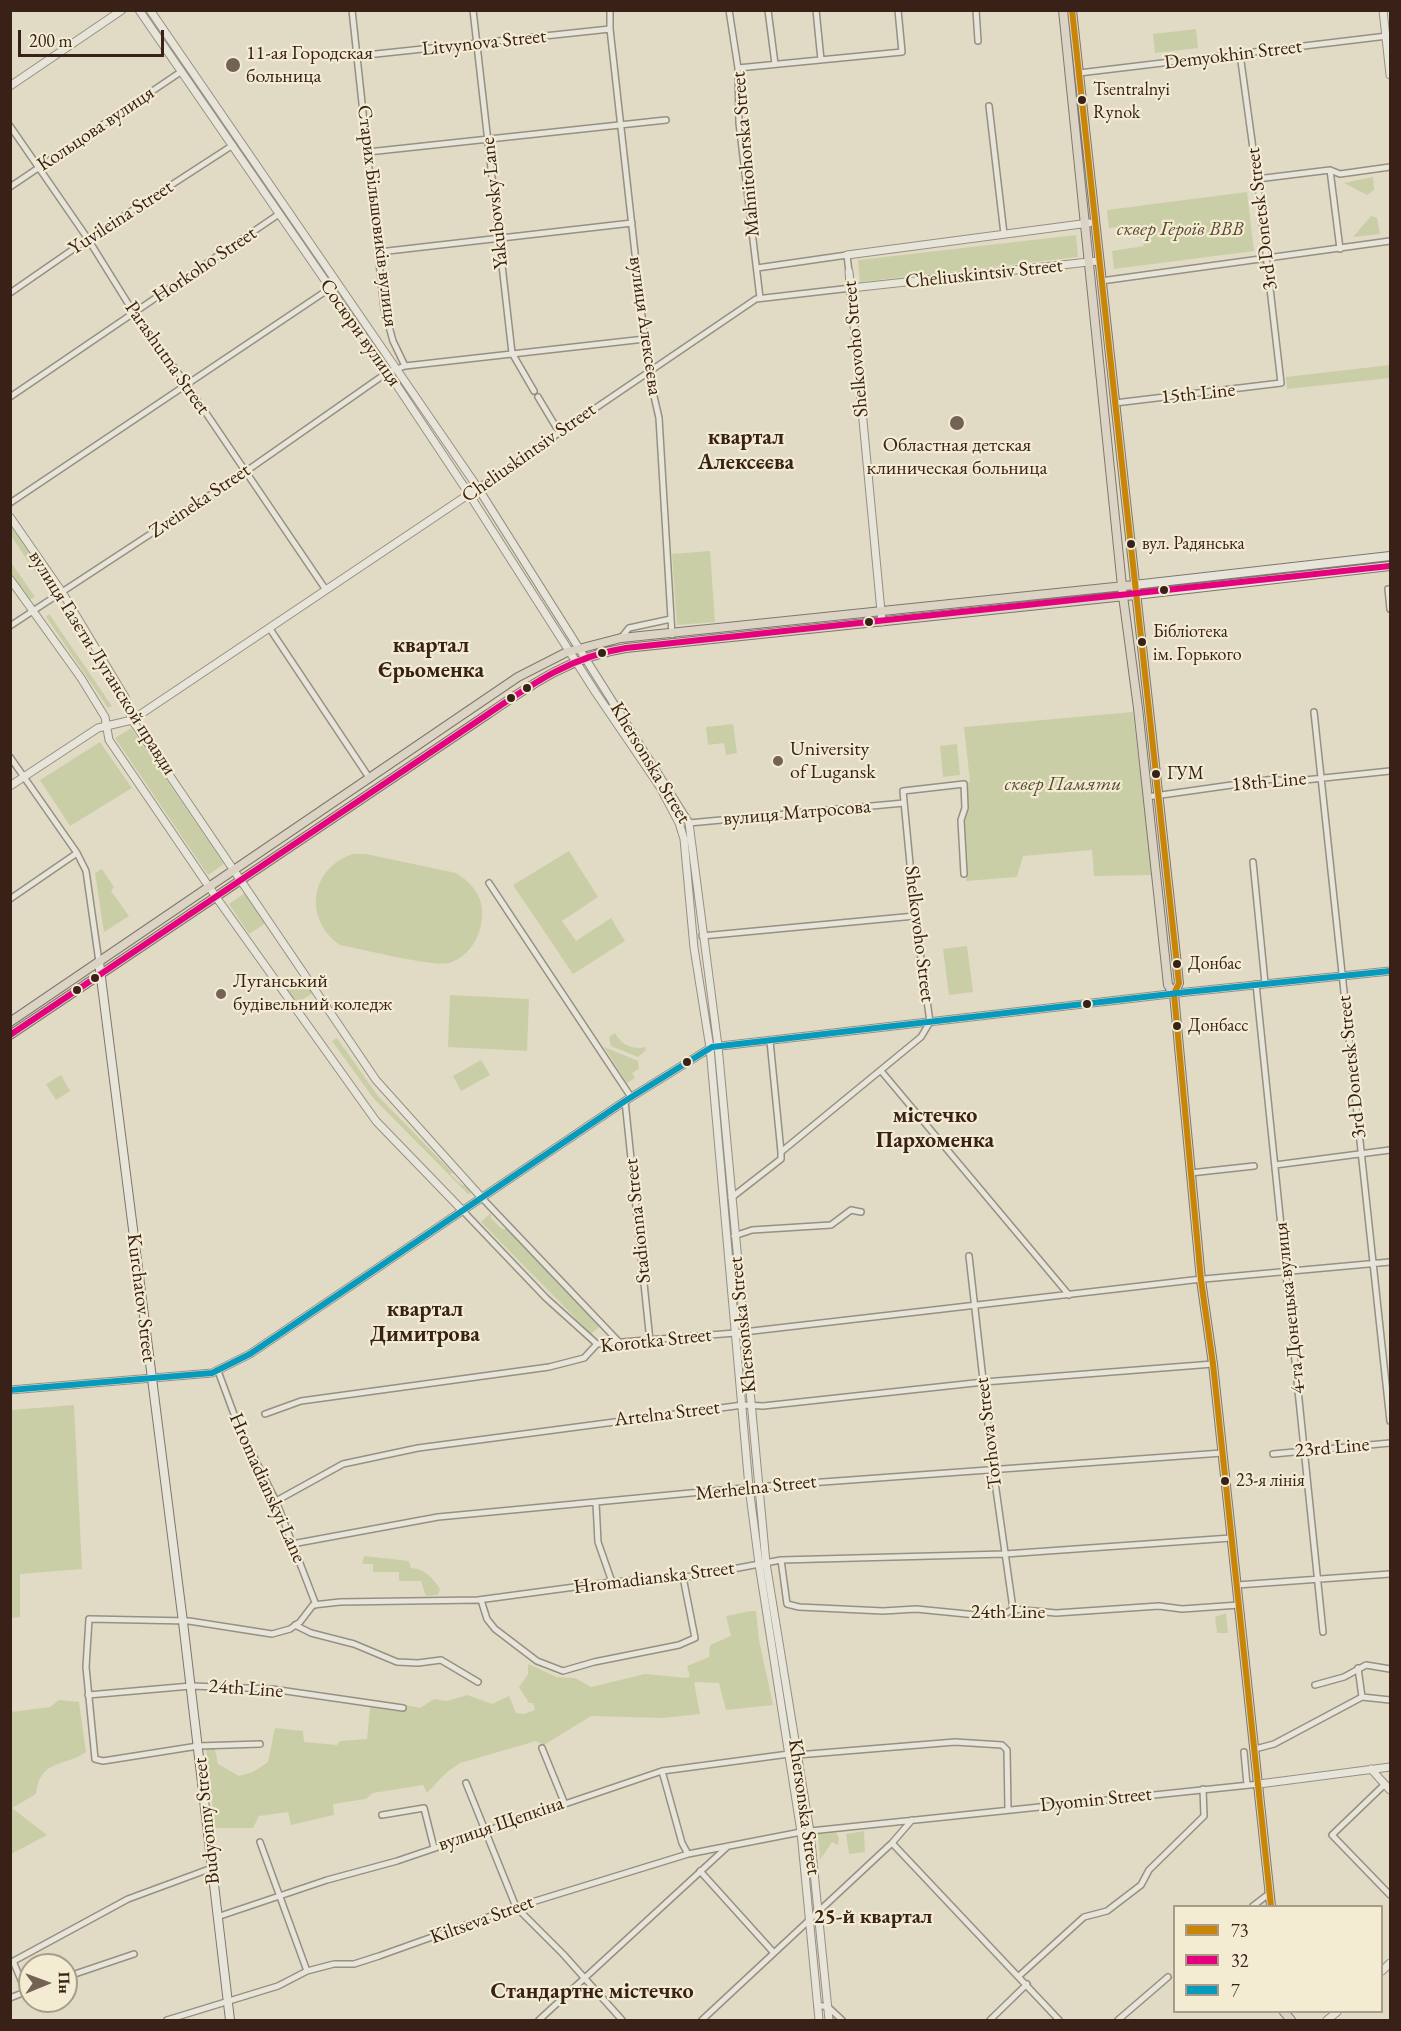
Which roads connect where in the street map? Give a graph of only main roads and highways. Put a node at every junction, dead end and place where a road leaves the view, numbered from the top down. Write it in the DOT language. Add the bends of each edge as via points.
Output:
graph roads {
  1 [pos="1063,10"];
  2 [pos="1072,10"];
  3 [pos="1090,223"];
  4 [pos="1094,262"];
  5 [pos="1390,556"];
  6 [pos="1390,566"];
  7 [pos="1123,585"];
  8 [pos="1134,585"];
  9 [pos="1135,595"];
  10 [pos="1123,596"];
  11 [pos="1152,796"];
  12 [pos="99,962"];
  13 [pos="99,975"];
  14 [pos="10,1022"];
  15 [pos="10,1035"];
  16 [pos="183,1622"];
  17 [pos="1271,1905"];
  18 [pos="230,2020"];
  1 -- 3 [label="main road"];
  2 -- 3 [label="main road"];
  3 -- 4 [label="main road"];
  4 -- 7 [label="main road"];
  4 -- 8 [label="main road" via="1101,281"];
  5 -- 8 [label="main road"];
  6 -- 9 [label="main road"];
  7 -- 8 [label="main road"];
  7 -- 10 [label="main road"];
  7 -- 12 [label="main road" via="671,632 579,648 518,677"];
  8 -- 9 [label="main road"];
  9 -- 10 [label="main road"];
  9 -- 11 [label="main road"];
  10 -- 11 [label="main road"];
  10 -- 13 [label="main road" via="673,642 584,657 526,688"];
  11 -- 17 [label="main road" via="1168,985 1174,994 1201,1280"];
  12 -- 13 [label="main road, Kurchatov Street"];
  12 -- 14 [label="main road"];
  13 -- 15 [label="main road"];
  13 -- 16 [label="main road, Kurchatov Street"];
  16 -- 18 [label="main road, Budyonny Street"];
}
